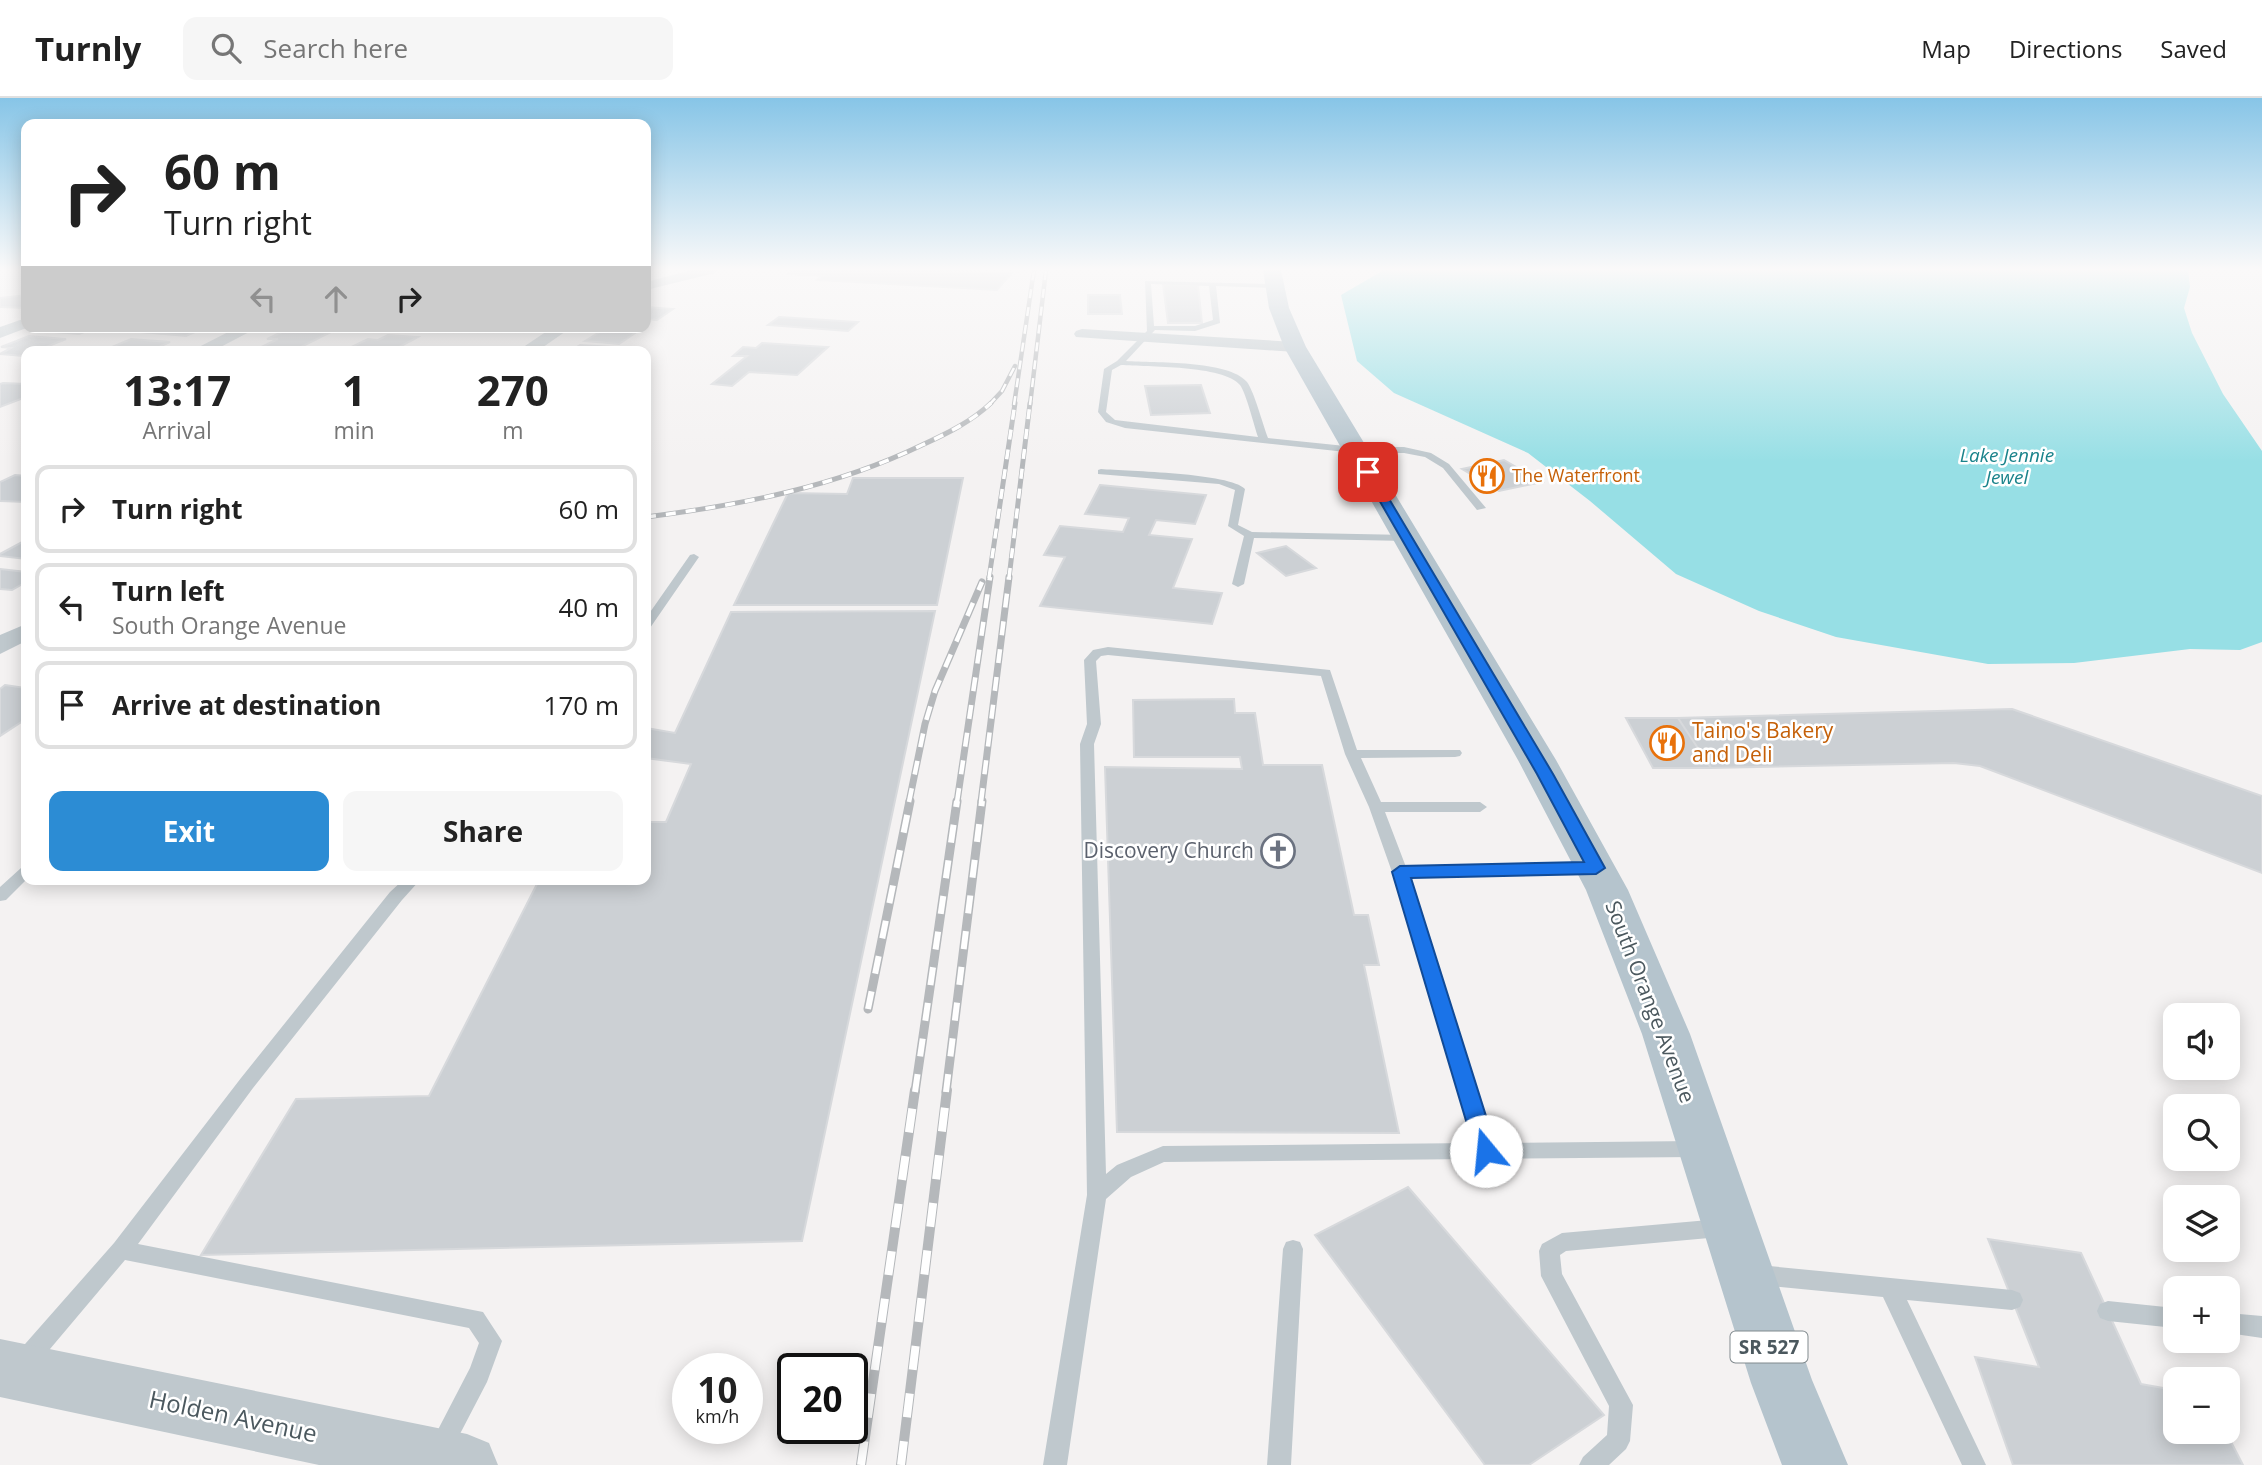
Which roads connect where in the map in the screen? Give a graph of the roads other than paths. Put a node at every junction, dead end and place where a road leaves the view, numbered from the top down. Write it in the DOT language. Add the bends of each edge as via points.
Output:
graph roads {
  1 [pos="236,334"];
  2 [pos="553,334"];
  3 [pos="1082,334"];
  4 [pos="1096,334"];
  5 [pos="1147,334"];
  6 [pos="1156,334"];
  7 [pos="1291,334"];
  8 [pos="210,346"];
  9 [pos="534,346"];
  10 [pos="1295,347"];
  11 [pos="1120,363"];
  12 [pos="1264,440"];
  13 [pos="1355,450"];
  14 [pos="1101,472"];
  15 [pos="1481,508"];
  16 [pos="1250,535"];
  17 [pos="1407,538"];
  18 [pos="694,557"];
  19 [pos="1238,584"];
  20 [pos="651,619"];
  21 [pos="21,634"];
  22 [pos="0,646"];
  23 [pos="1455,753"];
  24 [pos="1352,754"];
  25 [pos="1376,807"];
  26 [pos="1480,807"];
  27 [pos="1596,868"];
  28 [pos="1400,872"];
  29 [pos="21,877"];
  30 [pos="407,885"];
  31 [pos="0,896"];
  32 [pos="1704,1149"];
  33 [pos="1486,1151"];
  34 [pos="1097,1195"];
  35 [pos="1293,1249"];
  36 [pos="121,1250"];
  37 [pos="1736,1250"];
  38 [pos="1890,1288"];
  39 [pos="2012,1300"];
  40 [pos="2108,1311"];
  41 [pos="2163,1317"];
  42 [pos="2240,1324"];
  43 [pos="2262,1327"];
  44 [pos="8,1370"];
  45 [pos="451,1462"];
  46 [pos="1055,1465"];
  47 [pos="1279,1465"];
  48 [pos="1591,1465"];
  49 [pos="1815,1465"];
  50 [pos="1974,1465"];
  1 -- 8 [label="street"];
  2 -- 9 [label="street"];
  3 -- 4 [label="street"];
  5 -- 11 [label="lane"];
  6 -- 10 [label="street"];
  7 -- 10 [label="main road, South Orange Avenue / SR 527"];
  10 -- 13 [label="main road, South Orange Avenue / SR 527"];
  11 -- 12 [label="lane" via="1209,370 1238,377"];
  11 -- 12 [label="lane" via="1108,369 1105,383 1102,412 1111,422"];
  12 -- 13 [label="lane"];
  13 -- 15 [label="lane" via="1428,455 1446,466"];
  13 -- 17 [label="main road, South Orange Avenue / SR 527"];
  14 -- 16 [label="lane" via="1236,485 1240,489 1233,526"];
  16 -- 17 [label="lane"];
  16 -- 19 [label="lane"];
  17 -- 27 [label="main road, South Orange Avenue / SR 527"];
  18 -- 20 [label="lane"];
  21 -- 22 [label="street"];
  23 -- 24 [label="lane"];
  24 -- 25 [label="lane"];
  24 -- 34 [label="lane" via="1326,673 1108,651 1090,660 1094,724 1087,744"];
  25 -- 26 [label="lane"];
  25 -- 28 [label="lane"];
  27 -- 28 [label="lane"];
  27 -- 32 [label="main road, South Orange Avenue / SR 527" via="1637,958"];
  28 -- 33 [label="lane"];
  29 -- 31 [label="lane"];
  30 -- 36 [label="lane" via="247,1083"];
  32 -- 33 [label="lane"];
  32 -- 37 [label="main road, South Orange Avenue / SR 527"];
  33 -- 34 [label="lane" via="1163,1154 1124,1171"];
  34 -- 46 [label="lane"];
  35 -- 47 [label="lane"];
  36 -- 44 [label="lane"];
  36 -- 45 [label="lane" via="475,1319 491,1342"];
  37 -- 38 [label="lane"];
  37 -- 48 [label="lane" via="1562,1242 1549,1251 1552,1276 1621,1405 1618,1441"];
  37 -- 49 [label="main road, South Orange Avenue / SR 527"];
  38 -- 39 [label="lane"];
  38 -- 50 [label="lane"];
  40 -- 41 [label="lane"];
  42 -- 43 [label="lane"];
  44 -- 45 [label="street, Holden Avenue"];
}
